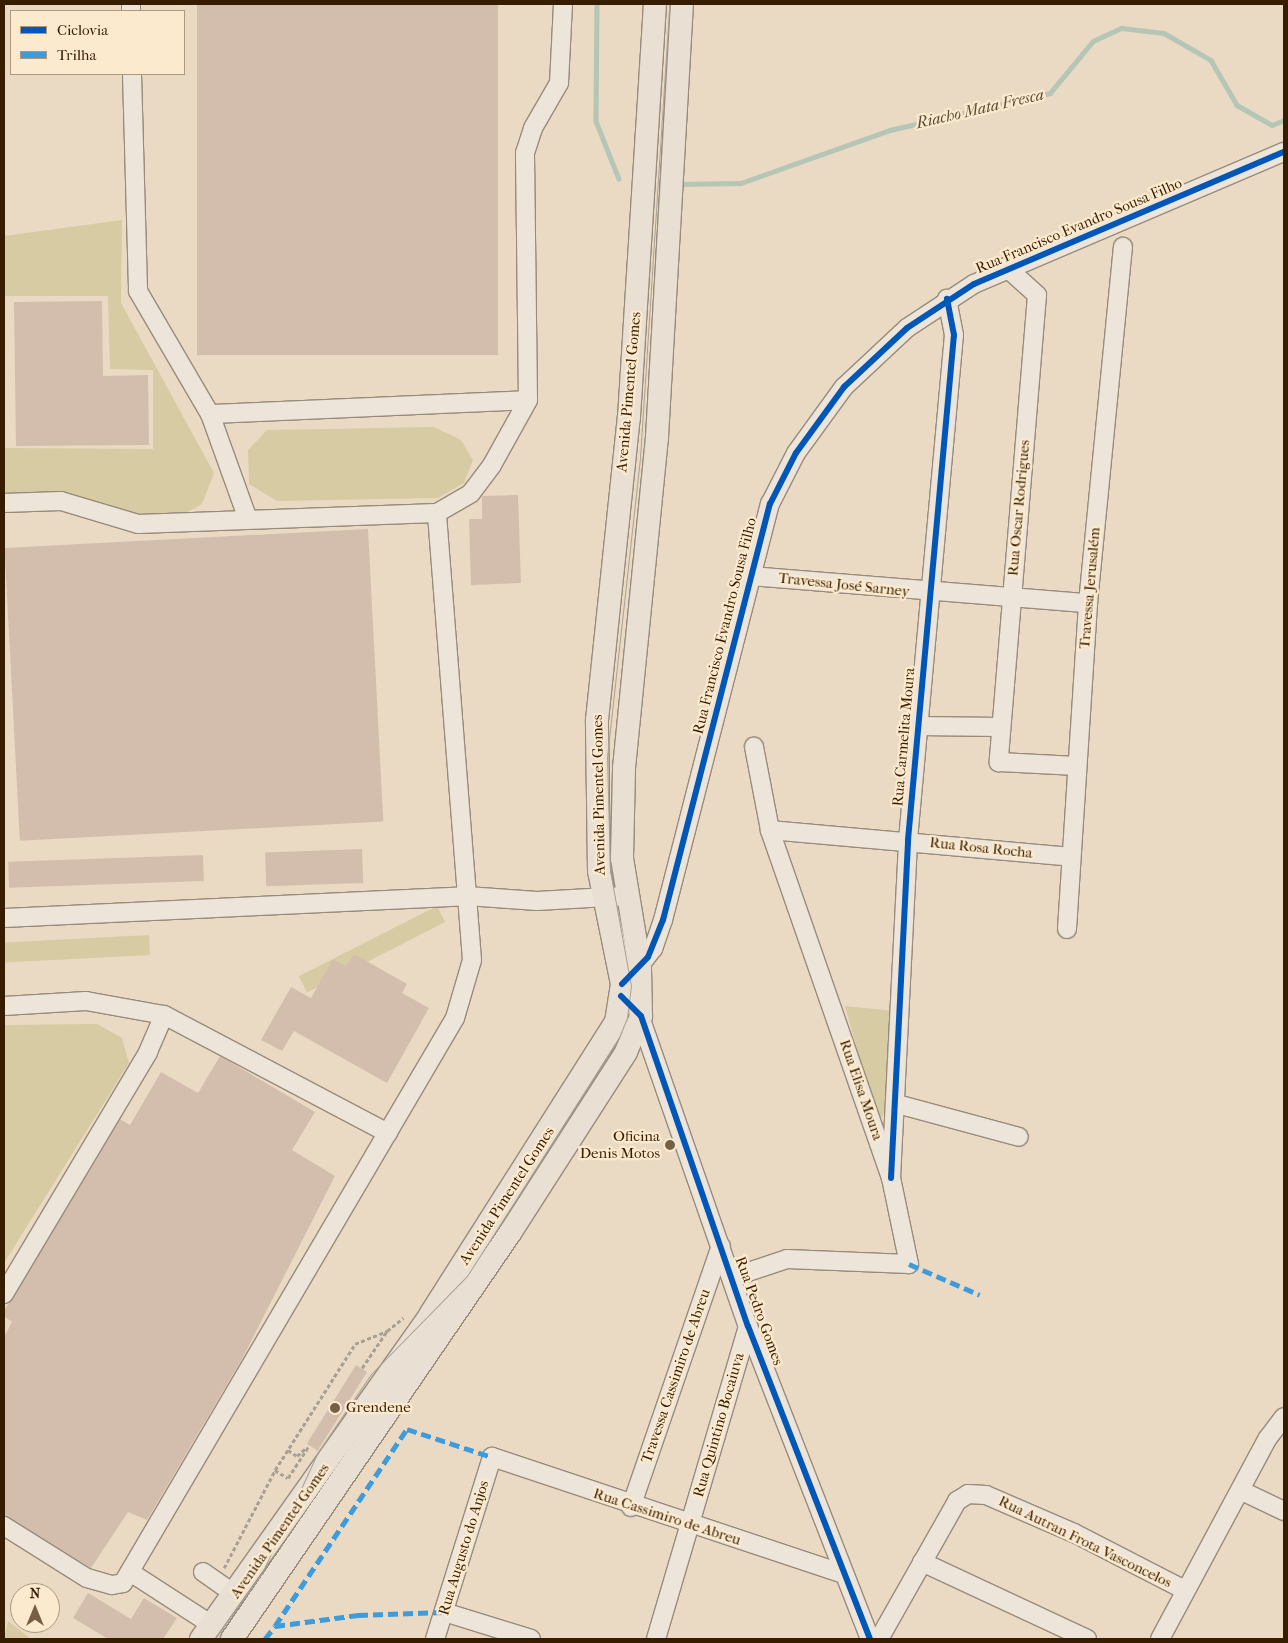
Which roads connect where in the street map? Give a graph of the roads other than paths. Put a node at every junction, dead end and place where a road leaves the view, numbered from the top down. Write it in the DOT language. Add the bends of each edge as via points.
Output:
graph roads {
  1 [pos="563,4"];
  2 [pos="655,4"];
  3 [pos="682,4"];
  4 [pos="132,75"];
  5 [pos="1284,152"];
  6 [pos="1123,248"];
  7 [pos="1006,267"];
  8 [pos="947,299"];
  9 [pos="528,400"];
  10 [pos="210,414"];
  11 [pos="4,503"];
  12 [pos="437,513"];
  13 [pos="247,517"];
  14 [pos="750,576"];
  15 [pos="929,594"];
  16 [pos="1011,598"];
  17 [pos="1088,603"];
  18 [pos="604,626"];
  19 [pos="637,629"];
  20 [pos="917,726"];
  21 [pos="1001,727"];
  22 [pos="754,747"];
  23 [pos="1077,766"];
  24 [pos="770,830"];
  25 [pos="908,840"];
  26 [pos="1071,857"];
  27 [pos="467,896"];
  28 [pos="625,896"];
  29 [pos="602,900"];
  30 [pos="4,918"];
  31 [pos="1067,929"];
  32 [pos="640,967"];
  33 [pos="622,990"];
  34 [pos="4,1006"];
  35 [pos="164,1015"];
  36 [pos="641,1016"];
  37 [pos="897,1104"];
  38 [pos="388,1133"];
  39 [pos="1019,1137"];
  40 [pos="891,1178"];
  41 [pos="722,1246"];
  42 [pos="733,1277"];
  43 [pos="4,1294"];
  44 [pos="748,1326"];
  45 [pos="1284,1417"];
  46 [pos="492,1457"];
  47 [pos="1242,1491"];
  48 [pos="631,1507"];
  49 [pos="1284,1512"];
  50 [pos="690,1525"];
  51 [pos="4,1526"];
  52 [pos="922,1562"];
  53 [pos="130,1572"];
  54 [pos="844,1574"];
  55 [pos="210,1577"];
  56 [pos="1185,1590"];
  57 [pos="235,1594"];
  58 [pos="444,1612"];
  59 [pos="207,1632"];
  60 [pos="232,1639"];
  61 [pos="436,1639"];
  62 [pos="531,1639"];
  63 [pos="656,1639"];
  64 [pos="870,1639"];
  65 [pos="879,1639"];
  66 [pos="1087,1639"];
  67 [pos="1160,1639"];
  1 -- 9 [label="street" via="559,83 533,128 525,153"];
  2 -- 18 [label="main road, Avenida Pimentel Gomes" via="629,417"];
  3 -- 19 [label="main road, Avenida Pimentel Gomes" via="657,437"];
  4 -- 10 [label="street" via="138,291"];
  5 -- 7 [label="street, Rua Francisco Evandro Sousa Filho"];
  6 -- 17 [label="street, Travessa Jerusalém"];
  7 -- 8 [label="street, Rua Francisco Evandro Sousa Filho"];
  7 -- 16 [label="street, Rua Oscar Rodrigues" via="1037,295"];
  8 -- 14 [label="street, Rua Francisco Evandro Sousa Filho" via="876,354 820,418 770,504"];
  8 -- 15 [label="street, Rua Carmelita Moura" via="954,335"];
  9 -- 10 [label="street"];
  9 -- 12 [label="street" via="492,465 471,493"];
  10 -- 13 [label="street"];
  11 -- 13 [label="street" via="61,501 138,524"];
  12 -- 13 [label="street"];
  12 -- 27 [label="street"];
  14 -- 15 [label="street, Travessa José Sarney"];
  14 -- 32 [label="street, Rua Francisco Evandro Sousa Filho" via="663,920"];
  15 -- 16 [label="street, Travessa José Sarney"];
  15 -- 20 [label="street, Rua Carmelita Moura"];
  16 -- 17 [label="street, Travessa José Sarney"];
  16 -- 21 [label="street, Rua Oscar Rodrigues"];
  17 -- 23 [label="street, Travessa Jerusalém"];
  18 -- 19 [label="main road"];
  18 -- 29 [label="main road, Avenida Pimentel Gomes" via="596,809"];
  19 -- 28 [label="main road, Avenida Pimentel Gomes" via="624,768"];
  20 -- 21 [label="street"];
  20 -- 25 [label="street, Rua Carmelita Moura"];
  21 -- 23 [label="street, Rua Oscar Rodrigues" via="998,762"];
  22 -- 24 [label="street, Rua Elisa Moura"];
  23 -- 26 [label="street, Travessa Jerusalém"];
  24 -- 25 [label="street, Rua Rosa Rocha"];
  24 -- 40 [label="street, Rua Elisa Moura"];
  25 -- 26 [label="street, Rua Rosa Rocha"];
  25 -- 37 [label="street, Rua Carmelita Moura"];
  26 -- 31 [label="street, Travessa Jerusalém"];
  27 -- 29 [label="street"];
  27 -- 30 [label="street"];
  27 -- 38 [label="street" via="472,960 463,1000"];
  28 -- 29 [label="street"];
  28 -- 32 [label="main road, Avenida Pimentel Gomes"];
  29 -- 33 [label="main road, Avenida Pimentel Gomes"];
  32 -- 33 [label="street"];
  32 -- 36 [label="main road, Avenida Pimentel Gomes"];
  33 -- 36 [label="street"];
  33 -- 57 [label="main road, Avenida Pimentel Gomes" via="607,1040 441,1298"];
  34 -- 35 [label="street" via="86,1001"];
  35 -- 38 [label="street" via="222,1042"];
  35 -- 43 [label="street" via="148,1052"];
  36 -- 41 [label="street, Rua Pedro Gomes"];
  36 -- 60 [label="main road, Avenida Pimentel Gomes" via="626,1052 510,1233"];
  37 -- 39 [label="street"];
  37 -- 40 [label="street, Rua Carmelita Moura"];
  38 -- 53 [label="street"];
  40 -- 42 [label="street, Rua Elisa Moura" via="909,1264 787,1259"];
  41 -- 42 [label="street, Rua Pedro Gomes"];
  41 -- 48 [label="street, Travessa Cassimiro de Abreu"];
  42 -- 44 [label="street, Rua Pedro Gomes"];
  44 -- 50 [label="street, Rua Quintino Bocaiuva"];
  44 -- 54 [label="street, Rua Pedro Gomes"];
  45 -- 47 [label="street" via="1268,1438"];
  46 -- 48 [label="street, Rua Cassimiro de Abreu"];
  46 -- 58 [label="street, Rua Augusto do Anjos"];
  47 -- 49 [label="street"];
  47 -- 56 [label="street"];
  48 -- 50 [label="street, Rua Cassimiro de Abreu"];
  50 -- 54 [label="street, Rua Cassimiro de Abreu"];
  50 -- 63 [label="street, Rua Quintino Bocaiuva"];
  51 -- 53 [label="street" via="87,1578 117,1584"];
  52 -- 56 [label="street, Rua Autran Frota Vasconcelos" via="957,1501 968,1494 986,1495"];
  52 -- 65 [label="street"];
  52 -- 66 [label="street"];
  53 -- 59 [label="street"];
  54 -- 64 [label="street, Rua Pedro Gomes"];
  55 -- 57 [label="street"];
  56 -- 67 [label="street"];
  57 -- 59 [label="main road, Avenida Pimentel Gomes"];
  58 -- 61 [label="street, Rua Augusto do Anjos"];
  58 -- 62 [label="street"];
}
